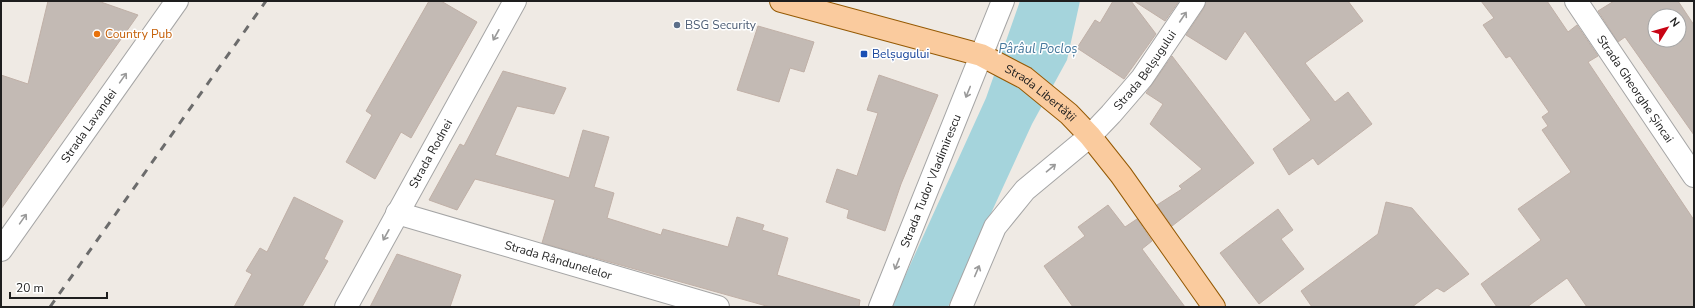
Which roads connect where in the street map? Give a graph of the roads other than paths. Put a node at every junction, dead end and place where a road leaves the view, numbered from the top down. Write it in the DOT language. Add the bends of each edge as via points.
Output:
graph roads {
  1 [pos="177,1"];
  2 [pos="515,1"];
  3 [pos="781,1"];
  4 [pos="1003,1"];
  5 [pos="1194,1"];
  6 [pos="1576,1"];
  7 [pos="987,58"];
  8 [pos="1090,136"];
  9 [pos="1694,176"];
  10 [pos="397,213"];
  11 [pos="1,250"];
  12 [pos="346,307"];
  13 [pos="718,307"];
  14 [pos="880,307"];
  15 [pos="961,307"];
  16 [pos="1214,307"];
  11 -- 1 [label="street, Strada Lavandei, one-way"];
  2 -- 10 [label="street, Strada Rodnei, one-way"];
  3 -- 7 [label="main road, Strada Libertății"];
  4 -- 7 [label="street, Strada Tudor Vladimirescu"];
  8 -- 5 [label="street, Strada Belșugului, one-way" via="1142,78"];
  6 -- 9 [label="street, Strada Gheorghe Șincai"];
  7 -- 8 [label="main road, Strada Libertății" via="1024,78 1069,114"];
  7 -- 14 [label="street, Strada Tudor Vladimirescu, one-way"];
  15 -- 8 [label="street, one-way" via="995,227 1025,190"];
  8 -- 16 [label="main road, Strada Libertății" via="1121,175"];
  10 -- 12 [label="street, Strada Rodnei, one-way"];
  10 -- 13 [label="street, Strada Rândunelelor"];
}
